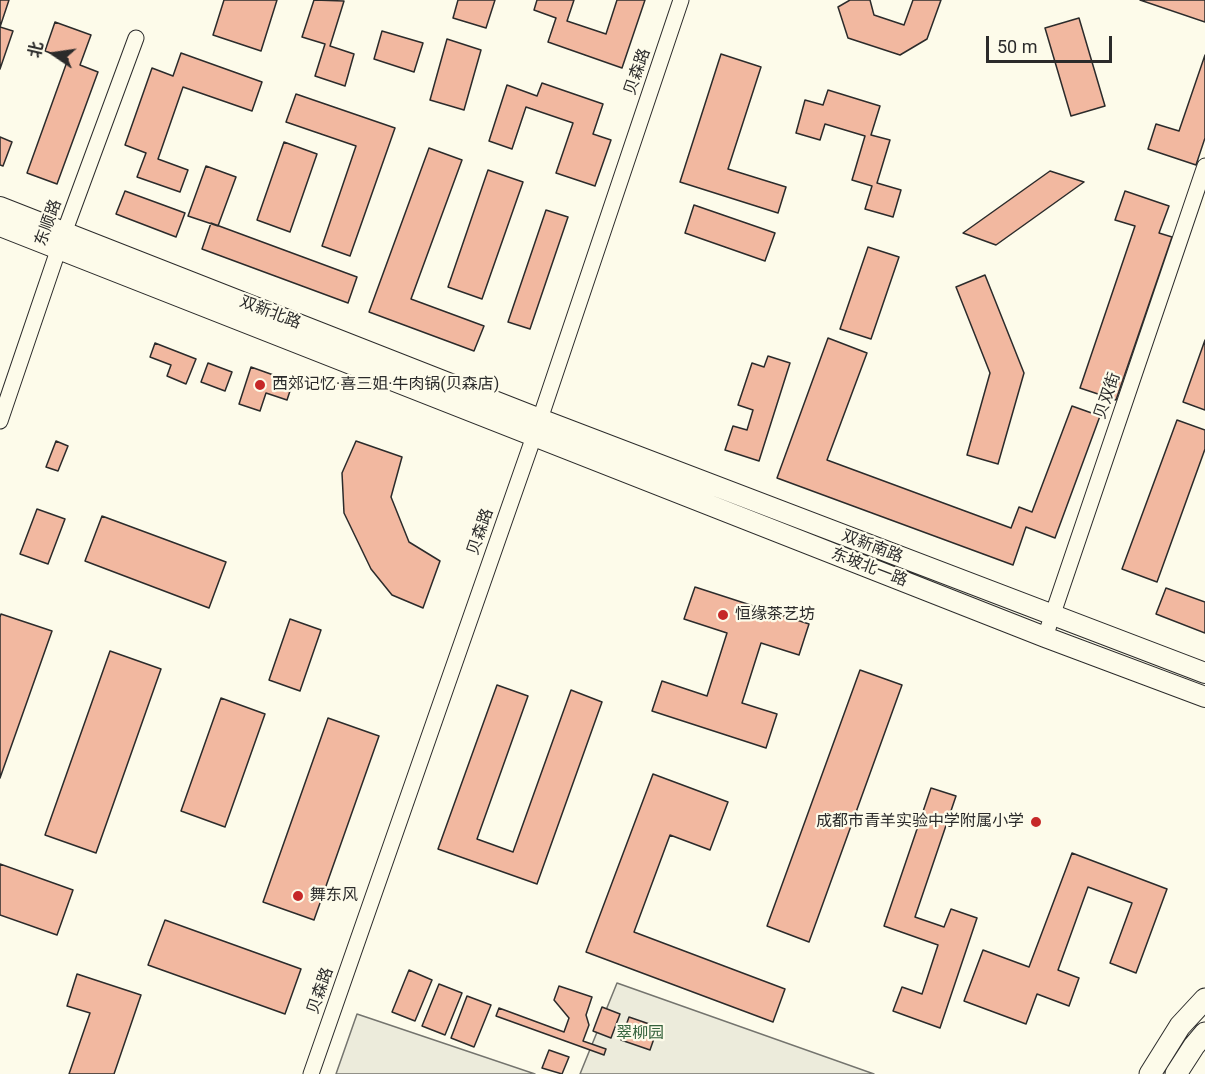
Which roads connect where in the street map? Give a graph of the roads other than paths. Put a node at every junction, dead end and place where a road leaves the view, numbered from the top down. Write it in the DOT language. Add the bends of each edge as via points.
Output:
graph roads {
  1 [pos="681,0"];
  2 [pos="136,38"];
  3 [pos="1205,166"];
  4 [pos="0,207"];
  5 [pos="0,226"];
  6 [pos="62,241"];
  7 [pos="0,421"];
  8 [pos="536,427"];
  9 [pos="1052,616"];
  10 [pos="1045,637"];
  11 [pos="1205,674"];
  12 [pos="1205,698"];
  13 [pos="1205,999"];
  14 [pos="1205,1033"];
  15 [pos="311,1074"];
  16 [pos="1150,1074"];
  17 [pos="1176,1074"];
  1 -- 8 [label="street, 贝森路"];
  2 -- 6 [label="street, 东顺路"];
  3 -- 9 [label="street, 贝双街"];
  4 -- 6 [label="street, 双新北路"];
  5 -- 6 [label="street, 双新北路"];
  6 -- 7 [label="street, 东顺路"];
  6 -- 8 [label="street, 双新北路"];
  8 -- 9 [label="street, 双新南路"];
  8 -- 10 [label="street, 东坡北一路"];
  8 -- 15 [label="street, 贝森路"];
  9 -- 10 [label="street, 贝双街"];
  9 -- 11 [label="street, 双新南路"];
  10 -- 12 [label="street, 东坡北一路"];
  13 -- 16 [label="main road" via="1180,1026"];
  14 -- 17 [label="main road"];
}
